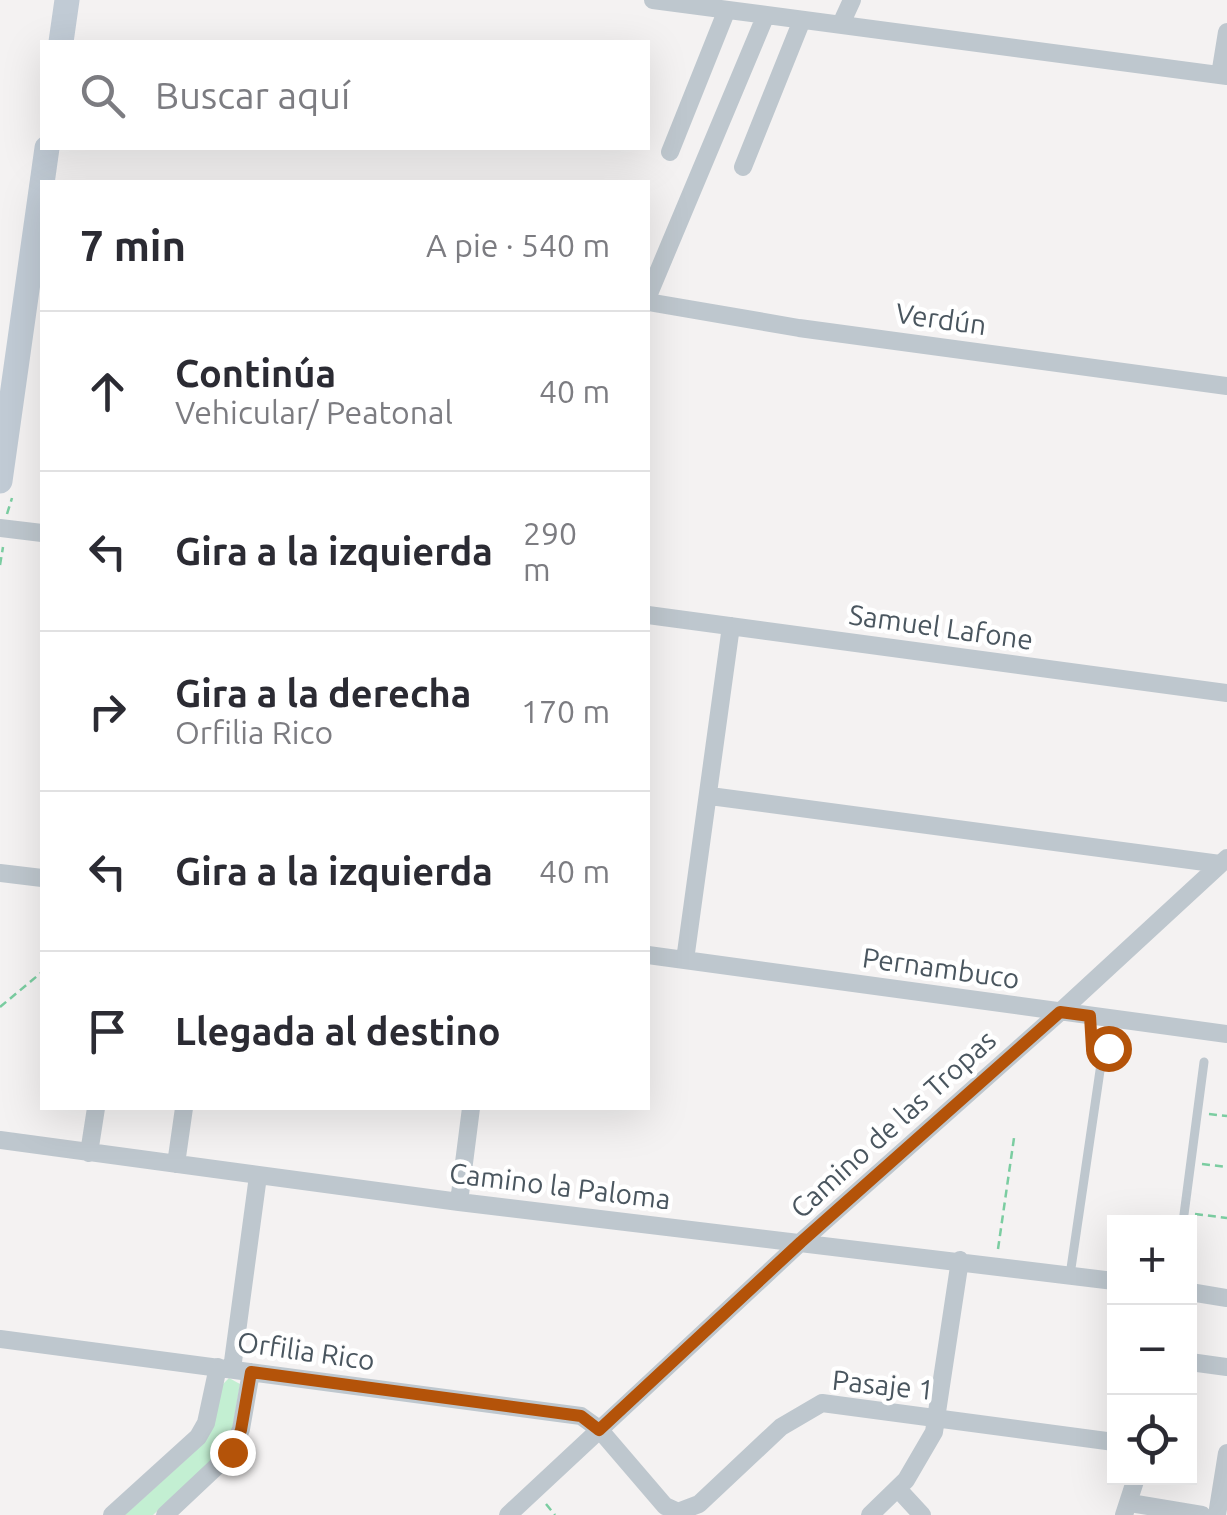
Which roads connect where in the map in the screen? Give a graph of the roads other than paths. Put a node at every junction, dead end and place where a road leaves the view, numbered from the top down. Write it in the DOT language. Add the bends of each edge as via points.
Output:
graph roads {
  1 [pos="67,0"];
  2 [pos="653,0"];
  3 [pos="852,0"];
  4 [pos="705,4"];
  5 [pos="726,12"];
  6 [pos="765,17"];
  7 [pos="802,20"];
  8 [pos="841,24"];
  9 [pos="1227,32"];
  10 [pos="61,40"];
  11 [pos="1224,76"];
  12 [pos="47,150"];
  13 [pos="670,152"];
  14 [pos="743,167"];
  15 [pos="44,180"];
  16 [pos="40,224"];
  17 [pos="650,294"];
  18 [pos="650,299"];
  19 [pos="9,362"];
  20 [pos="1227,386"];
  21 [pos="0,482"];
  22 [pos="0,528"];
  23 [pos="40,534"];
  24 [pos="650,615"];
  25 [pos="730,626"];
  26 [pos="1227,693"];
  27 [pos="710,796"];
  28 [pos="1224,861"];
  29 [pos="0,873"];
  30 [pos="40,878"];
  31 [pos="650,955"];
  32 [pos="685,960"];
  33 [pos="1060,1012"];
  34 [pos="1227,1034"];
  35 [pos="1102,1056"];
  36 [pos="1204,1062"];
  37 [pos="96,1110"];
  38 [pos="184,1110"];
  39 [pos="471,1110"];
  40 [pos="0,1140"];
  41 [pos="89,1152"];
  42 [pos="176,1164"];
  43 [pos="258,1176"];
  44 [pos="459,1202"];
  45 [pos="1183,1215"];
  46 [pos="801,1242"];
  47 [pos="960,1260"];
  48 [pos="1070,1274"];
  49 [pos="1107,1280"];
  50 [pos="1197,1293"];
  51 [pos="1227,1298"];
  52 [pos="0,1339"];
  53 [pos="1197,1363"];
  54 [pos="1227,1367"];
  55 [pos="233,1369"];
  56 [pos="937,1418"];
  57 [pos="599,1430"];
  58 [pos="1107,1441"];
  59 [pos="1227,1453"];
  60 [pos="898,1490"];
  61 [pos="1127,1509"];
  62 [pos="112,1515"];
  63 [pos="165,1515"];
  64 [pos="508,1515"];
  65 [pos="870,1515"];
  66 [pos="922,1515"];
  67 [pos="1202,1515"];
  68 [pos="1217,1515"];
  1 -- 10 [label="street"];
  2 -- 4 [label="street"];
  3 -- 8 [label="street"];
  4 -- 5 [label="street"];
  5 -- 6 [label="street"];
  5 -- 13 [label="street"];
  6 -- 7 [label="street"];
  6 -- 17 [label="street"];
  7 -- 8 [label="street"];
  7 -- 14 [label="street"];
  8 -- 11 [label="street"];
  9 -- 11 [label="street"];
  12 -- 15 [label="street"];
  16 -- 19 [label="street"];
  18 -- 20 [label="street, Verdún" via="799,328"];
  19 -- 21 [label="street"];
  22 -- 23 [label="street"];
  24 -- 25 [label="street, Samuel Lafone"];
  25 -- 26 [label="street, Samuel Lafone"];
  25 -- 27 [label="street"];
  27 -- 28 [label="street"];
  27 -- 32 [label="street"];
  28 -- 33 [label="street, Camino de las Tropas"];
  29 -- 30 [label="street"];
  31 -- 32 [label="street, Pernambuco"];
  32 -- 33 [label="street, Pernambuco"];
  33 -- 34 [label="street, Pernambuco"];
  33 -- 46 [label="street, Camino de las Tropas"];
  35 -- 48 [label="lane"];
  36 -- 45 [label="lane"];
  37 -- 41 [label="street"];
  38 -- 42 [label="street"];
  39 -- 44 [label="street"];
  40 -- 41 [label="street, Camino la Paloma"];
  41 -- 42 [label="street, Camino la Paloma"];
  42 -- 43 [label="street, Camino la Paloma"];
  43 -- 44 [label="street, Camino la Paloma"];
  43 -- 55 [label="street"];
  44 -- 46 [label="street, Camino la Paloma"];
  46 -- 47 [label="street, Camino la Paloma"];
  46 -- 57 [label="street, Camino de las Tropas"];
  47 -- 48 [label="street, Camino la Paloma"];
  47 -- 56 [label="street"];
  48 -- 49 [label="street, Camino la Paloma"];
  50 -- 51 [label="street"];
  52 -- 55 [label="street, Orfilia Rico"];
  53 -- 54 [label="street"];
  55 -- 57 [label="street, Orfilia Rico" via="581,1416"];
  55 -- 62 [label="street" via="198,1437"];
  55 -- 63 [label="street" via="241,1430 232,1452"];
  56 -- 57 [label="street, Pasaje 1" via="822,1403 781,1427 699,1504 678,1512 665,1506"];
  56 -- 58 [label="street, Pasaje 1"];
  56 -- 60 [label="street" via="928,1446"];
  57 -- 64 [label="street, Camino de las Tropas"];
  59 -- 68 [label="street"];
  60 -- 65 [label="street"];
  60 -- 66 [label="street"];
  61 -- 67 [label="street"];
}
